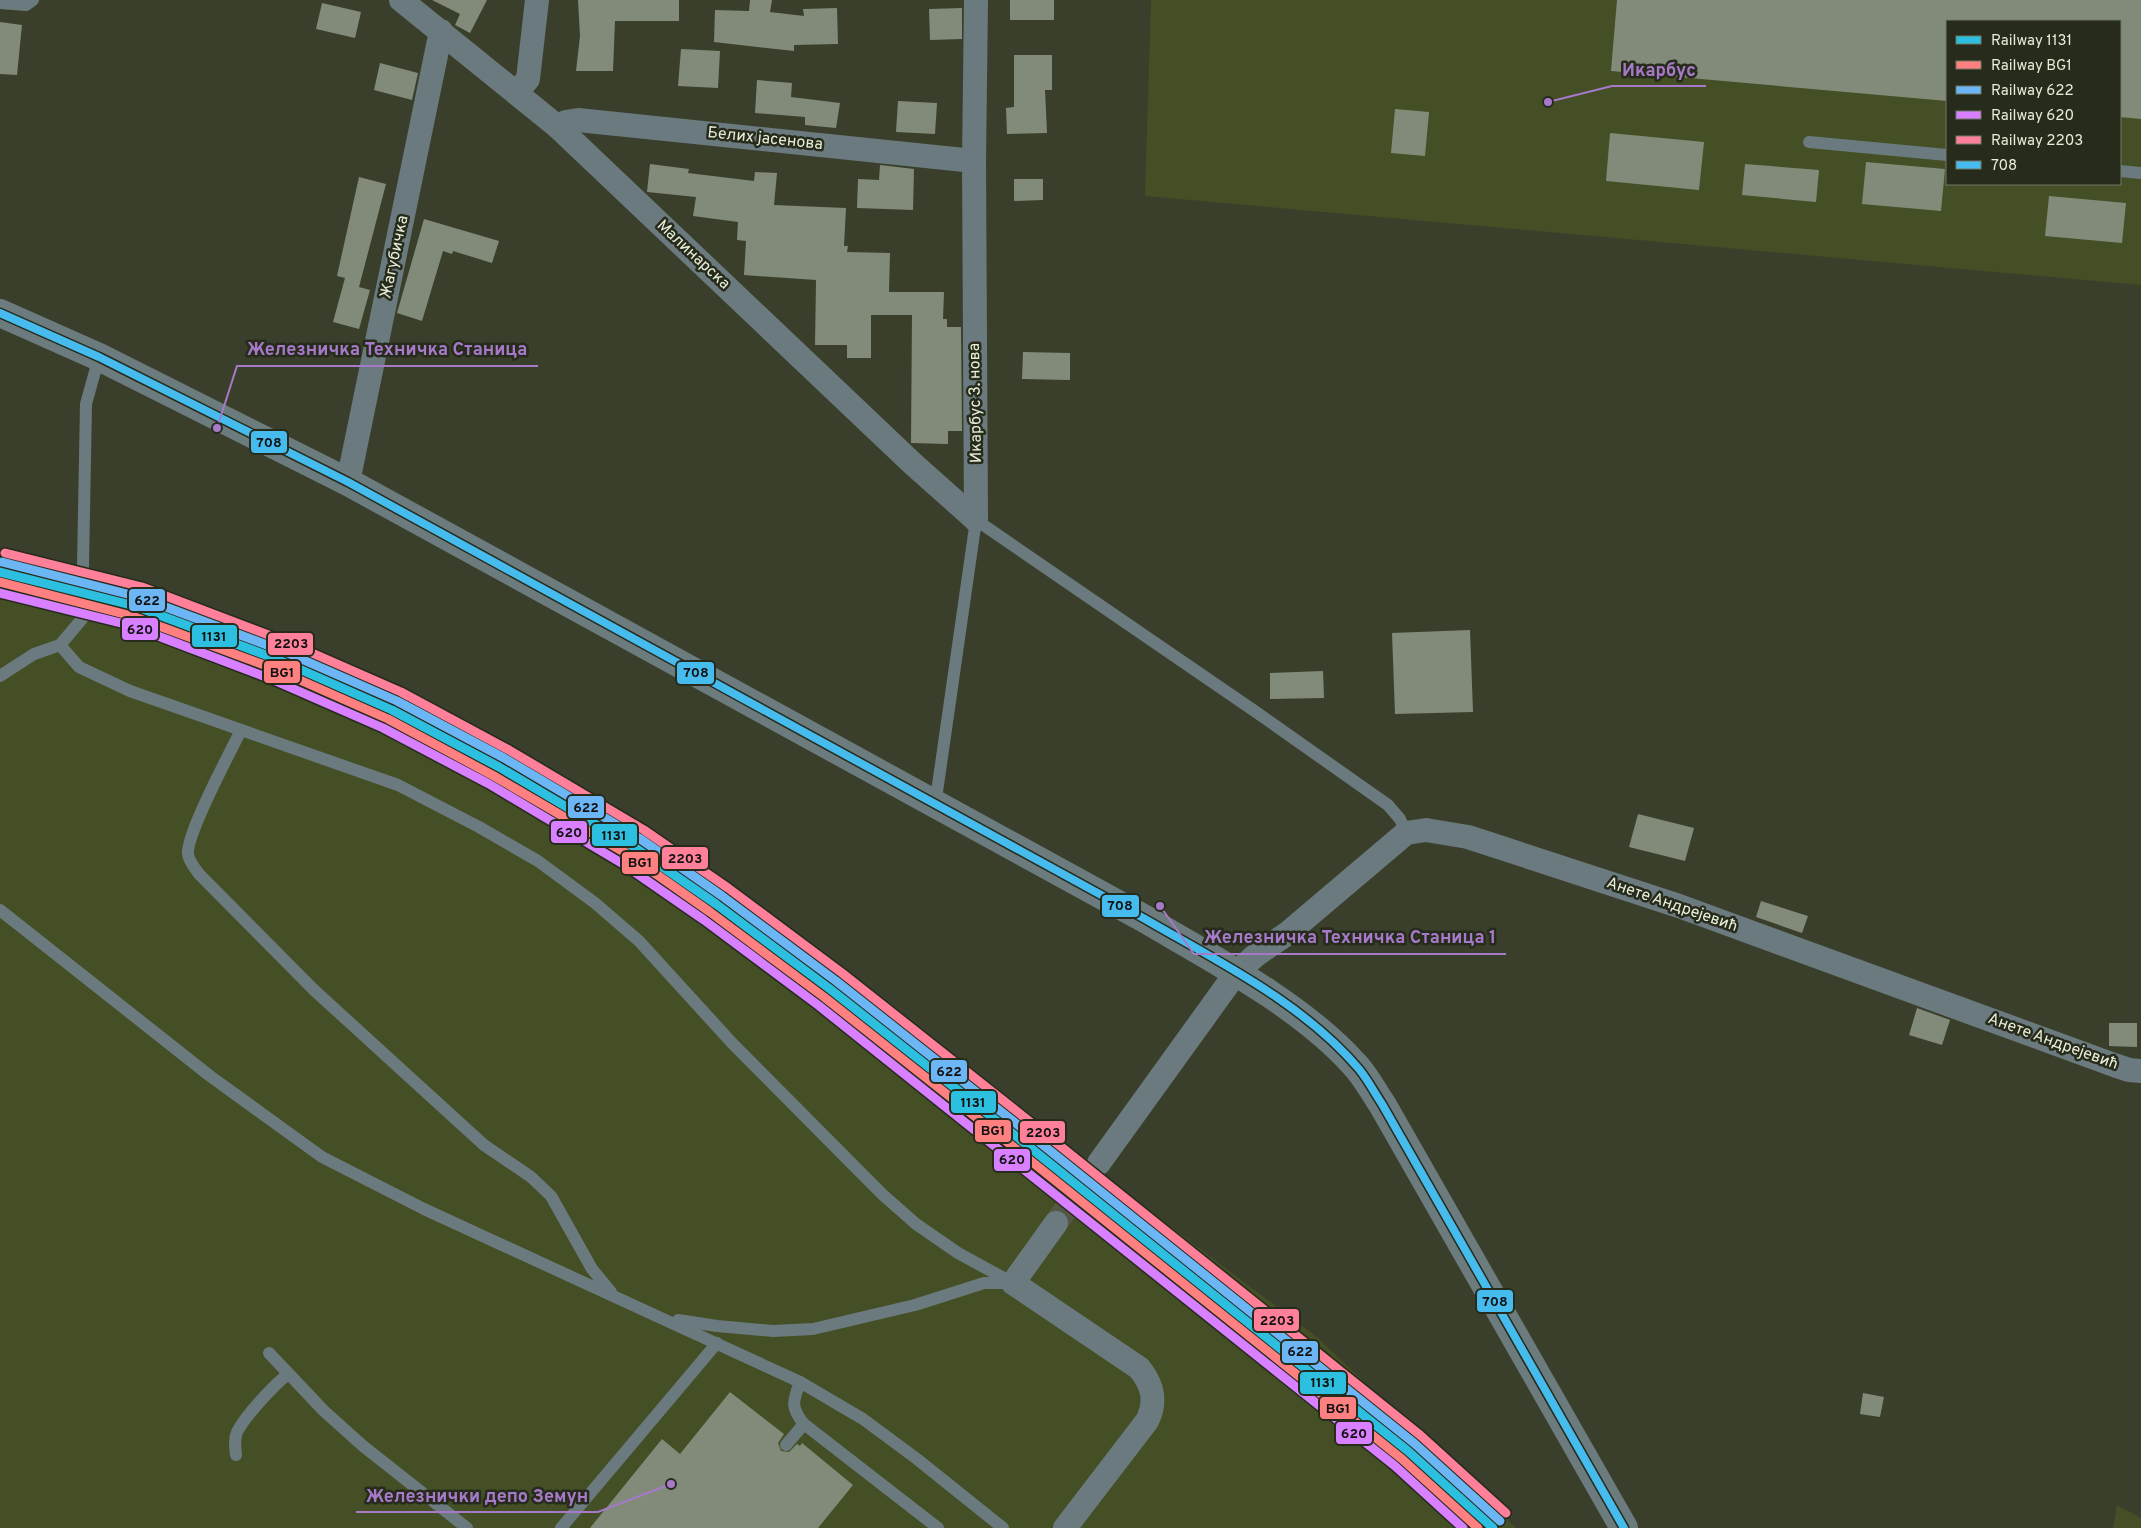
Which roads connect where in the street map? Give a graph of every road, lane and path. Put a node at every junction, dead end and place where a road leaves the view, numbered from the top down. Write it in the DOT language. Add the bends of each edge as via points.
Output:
graph roads {
  1 [pos="33,0"];
  2 [pos="402,0"];
  3 [pos="537,0"];
  4 [pos="976,0"];
  5 [pos="0,4"];
  6 [pos="441,31"];
  7 [pos="517,92"];
  8 [pos="558,127"];
  9 [pos="1809,142"];
  10 [pos="1946,155"];
  11 [pos="974,161"];
  12 [pos="2121,171"];
  13 [pos="2141,173"];
  14 [pos="0,313"];
  15 [pos="98,357"];
  16 [pos="348,482"];
  17 [pos="976,520"];
  18 [pos="60,644"];
  19 [pos="0,676"];
  20 [pos="241,730"];
  21 [pos="932,803"];
  22 [pos="1406,833"];
  23 [pos="0,910"];
  24 [pos="1236,973"];
  25 [pos="2141,1071"];
  26 [pos="1099,1163"];
  27 [pos="1056,1223"];
  28 [pos="1013,1283"];
  29 [pos="613,1294"];
  30 [pos="663,1318"];
  31 [pos="717,1343"];
  32 [pos="269,1353"];
  33 [pos="288,1374"];
  34 [pos="800,1382"];
  35 [pos="804,1424"];
  36 [pos="786,1445"];
  37 [pos="236,1455"];
  38 [pos="467,1528"];
  39 [pos="561,1528"];
  40 [pos="938,1528"];
  41 [pos="1003,1528"];
  42 [pos="1064,1528"];
  43 [pos="1624,1528"];
  1 -- 5 [label="lane" via="26,5"];
  2 -- 6 [label="street, Малинарска"];
  3 -- 7 [label="street" via="528,79"];
  4 -- 11 [label="street, Икарбус 3. нова"];
  6 -- 7 [label="street, Малинарска"];
  6 -- 16 [label="street, Жагубичка"];
  7 -- 8 [label="street, Малинарска"];
  8 -- 11 [label="street, Белих јасенова" via="578,120"];
  8 -- 17 [label="street, Малинарска"];
  9 -- 10 [label="lane"];
  11 -- 17 [label="street, Икарбус 3. нова"];
  12 -- 13 [label="lane"];
  14 -- 15 [label="street"];
  15 -- 16 [label="street"];
  15 -- 18 [label="lane" via="86,404 82,619"];
  16 -- 21 [label="street"];
  17 -- 21 [label="lane, Икарбус 3. нова" via="937,792"];
  17 -- 22 [label="lane" via="1388,805 1400,818"];
  18 -- 19 [label="lane" via="34,654"];
  18 -- 20 [label="lane" via="79,668 130,691"];
  20 -- 28 [label="lane" via="398,785 538,861 639,941 732,1043 882,1194 916,1224 958,1253"];
  20 -- 29 [label="lane" via="192,832 188,854 191,863 314,990 484,1145 531,1177 551,1196 592,1269"];
  21 -- 24 [label="street"];
  22 -- 24 [label="street"];
  22 -- 25 [label="street, Анете Андрејевић" via="1426,830 1447,832 1477,840 1718,919 2114,1065"];
  23 -- 29 [label="lane" via="210,1076 322,1157 424,1209"];
  24 -- 26 [label="street"];
  24 -- 43 [label="street" via="1311,1025 1356,1065 1382,1104"];
  27 -- 28 [label="street"];
  28 -- 30 [label="lane" via="984,1283 916,1305 813,1329 774,1331"];
  28 -- 42 [label="street" via="1139,1368 1151,1385 1152,1404 1147,1421"];
  29 -- 30 [label="lane"];
  30 -- 31 [label="lane"];
  31 -- 34 [label="lane"];
  31 -- 39 [label="lane"];
  32 -- 33 [label="lane"];
  33 -- 37 [label="lane" via="271,1388 238,1431"];
  33 -- 38 [label="lane" via="363,1446"];
  34 -- 35 [label="lane" via="793,1402 796,1415"];
  34 -- 41 [label="lane" via="870,1425"];
  35 -- 36 [label="lane"];
  35 -- 40 [label="lane"];
}
